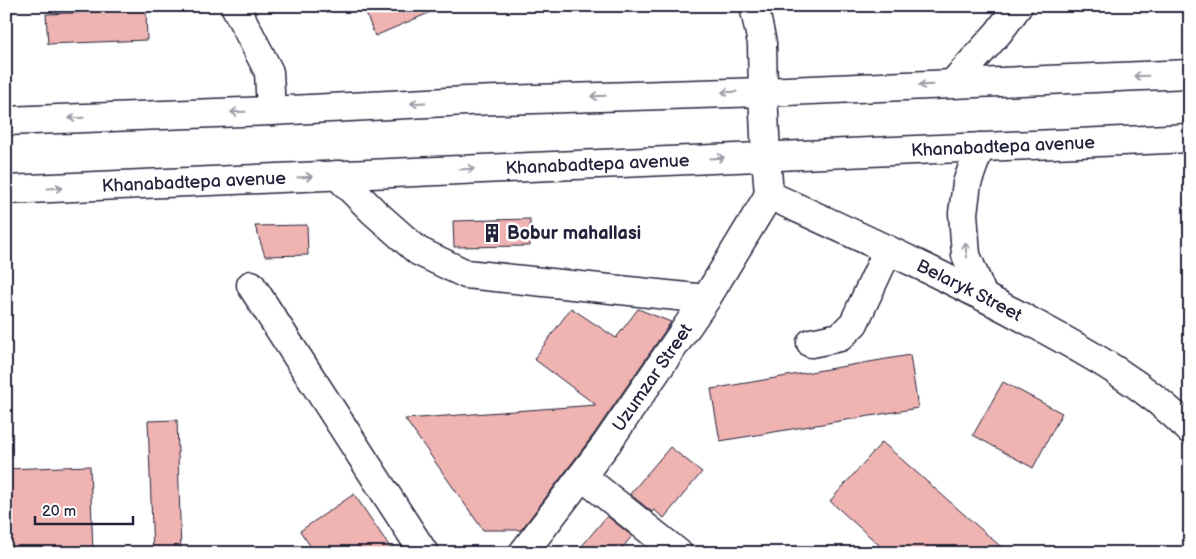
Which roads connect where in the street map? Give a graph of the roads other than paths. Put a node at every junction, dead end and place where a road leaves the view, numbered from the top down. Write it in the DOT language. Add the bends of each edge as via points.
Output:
graph roads {
  1 [pos="234,6"];
  2 [pos="754,6"];
  3 [pos="1018,6"];
  4 [pos="1190,74"];
  5 [pos="953,83"];
  6 [pos="763,92"];
  7 [pos="271,111"];
  8 [pos="6,121"];
  9 [pos="1190,138"];
  10 [pos="980,147"];
  11 [pos="766,156"];
  12 [pos="337,175"];
  13 [pos="6,190"];
  14 [pos="769,196"];
  15 [pos="888,250"];
  16 [pos="251,285"];
  17 [pos="983,296"];
  18 [pos="706,299"];
  19 [pos="811,343"];
  20 [pos="1190,430"];
  21 [pos="582,476"];
  22 [pos="424,553"];
  23 [pos="523,553"];
  24 [pos="678,553"];
  1 -- 7 [label="main road" via="270,72"];
  2 -- 6 [label="main road" via="762,43"];
  3 -- 5 [label="main road"];
  4 -- 5 [label="main road, one-way"];
  5 -- 6 [label="main road, one-way"];
  6 -- 7 [label="main road, one-way"];
  6 -- 11 [label="main road"];
  7 -- 8 [label="main road, one-way"];
  9 -- 10 [label="main road, Khanabadtepa avenue"];
  10 -- 11 [label="main road, Khanabadtepa avenue"];
  17 -- 10 [label="main road, one-way" via="966,255 963,213 967,184"];
  12 -- 11 [label="main road, Khanabadtepa avenue, one-way"];
  11 -- 14 [label="main road"];
  13 -- 12 [label="main road, Khanabadtepa avenue, one-way"];
  12 -- 18 [label="main road" via="418,251 466,274"];
  14 -- 15 [label="main road, Belaryk Street"];
  14 -- 18 [label="main road, Uzumzar Street"];
  15 -- 17 [label="main road, Belaryk Street"];
  15 -- 19 [label="main road" via="854,323 840,338"];
  16 -- 22 [label="main road"];
  17 -- 20 [label="main road, Belaryk Street" via="1102,362 1162,403"];
  18 -- 21 [label="main road, Uzumzar Street"];
  21 -- 23 [label="main road, Uzumzar Street"];
  21 -- 24 [label="main road"];
}
